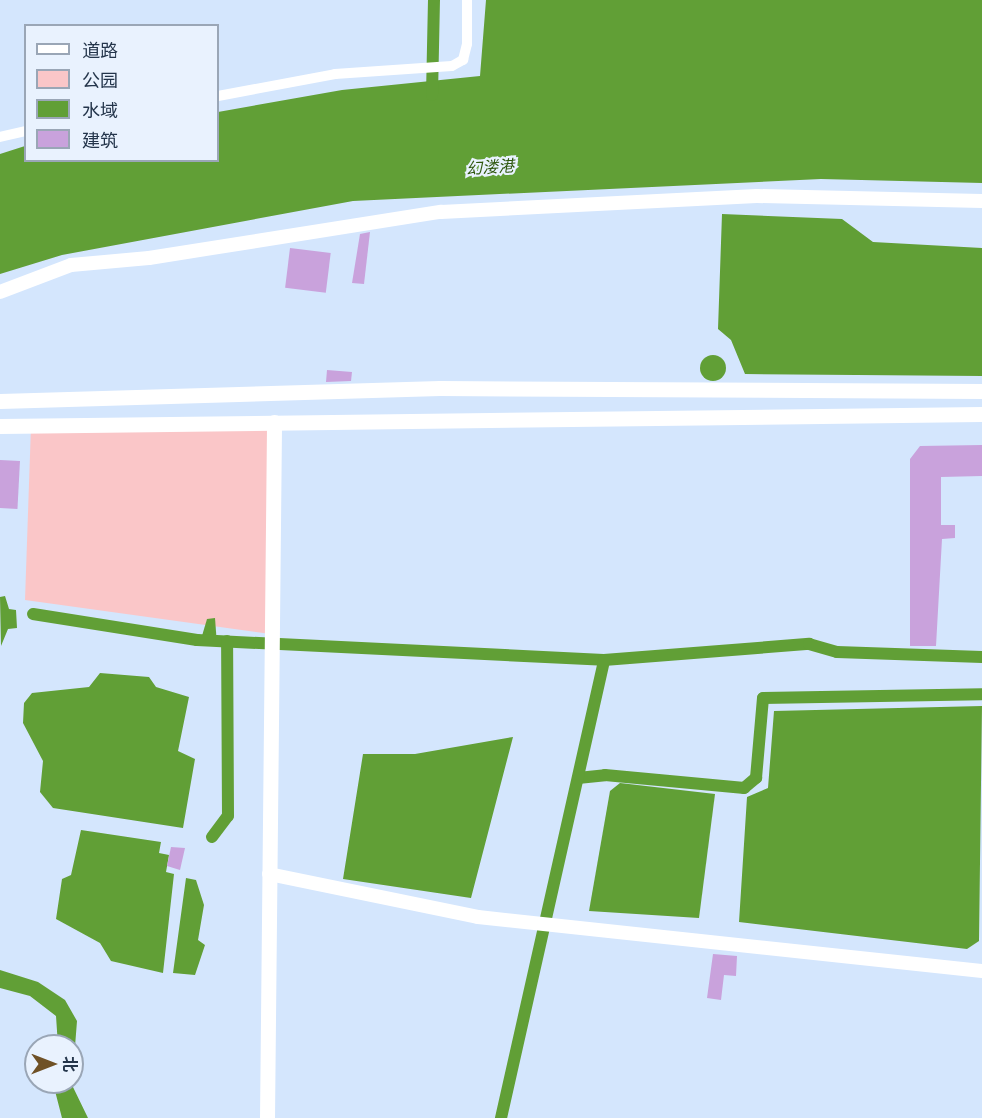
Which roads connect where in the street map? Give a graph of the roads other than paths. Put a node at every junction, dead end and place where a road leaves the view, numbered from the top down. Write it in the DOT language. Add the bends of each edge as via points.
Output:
graph roads {
  1 [pos="467,0"];
  2 [pos="219,96"];
  3 [pos="24,131"];
  4 [pos="0,137"];
  5 [pos="982,201"];
  6 [pos="0,292"];
  7 [pos="982,391"];
  8 [pos="332,395"];
  9 [pos="0,401"];
  10 [pos="982,414"];
  11 [pos="332,421"];
  12 [pos="274,422"];
  13 [pos="0,426"];
  14 [pos="269,874"];
  15 [pos="982,971"];
  16 [pos="267,1118"];
  1 -- 2 [label="street" via="467,44 463,60 452,66 335,74"];
  3 -- 4 [label="street"];
  5 -- 6 [label="street" via="758,196 441,212 149,258 71,265"];
  7 -- 8 [label="main road" via="563,387"];
  8 -- 9 [label="main road"];
  8 -- 11 [label="main road"];
  10 -- 11 [label="main road"];
  11 -- 12 [label="main road"];
  12 -- 13 [label="main road"];
  12 -- 14 [label="main road"];
  14 -- 15 [label="street" via="478,917"];
  14 -- 16 [label="main road"];
}
